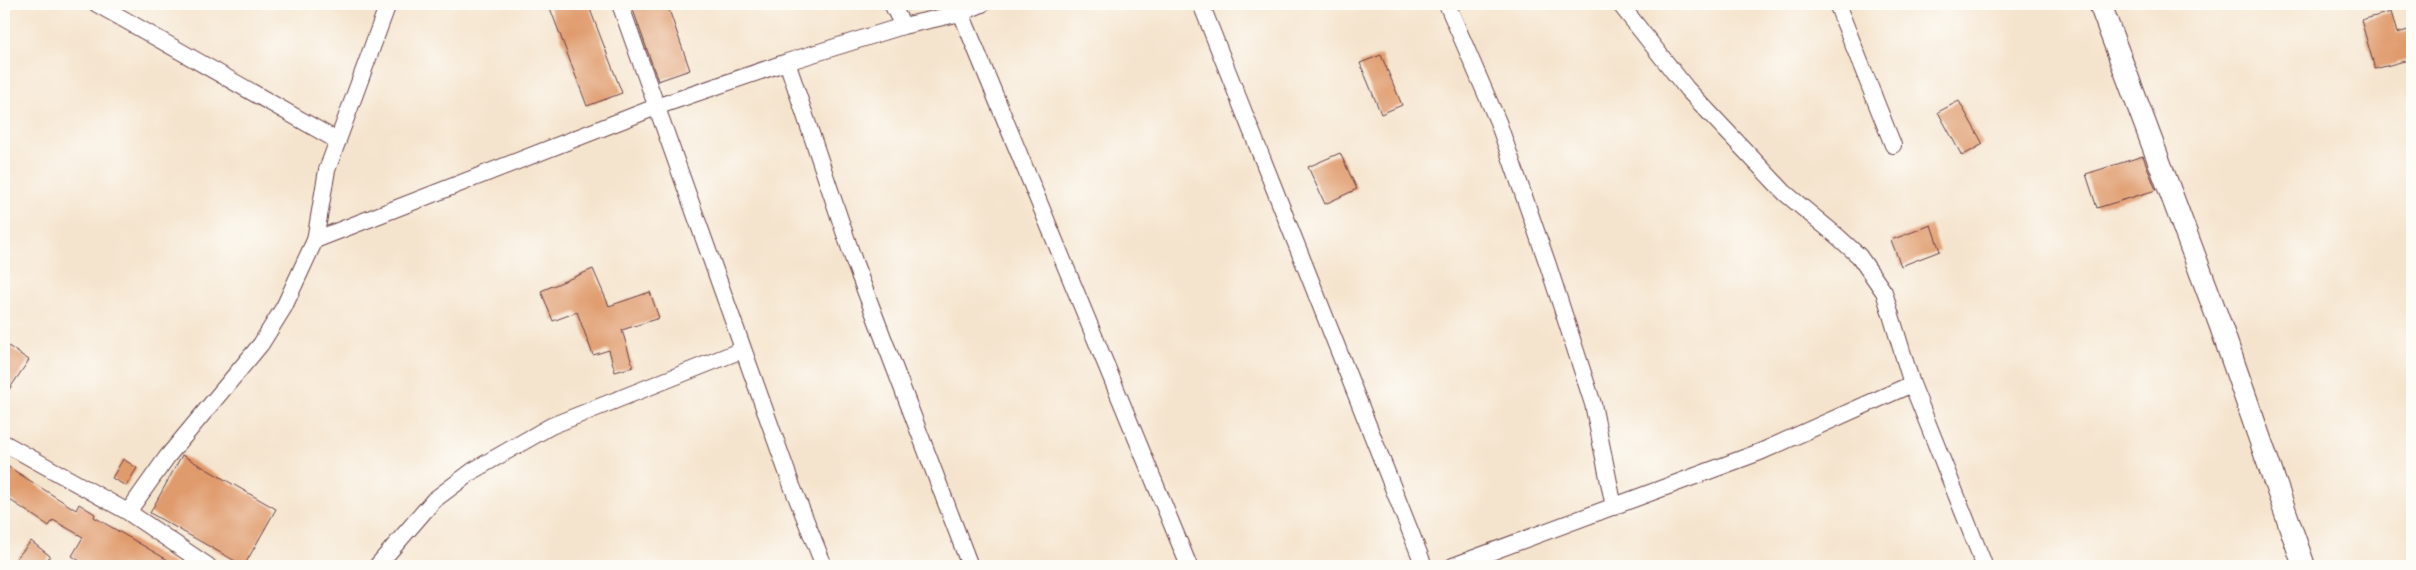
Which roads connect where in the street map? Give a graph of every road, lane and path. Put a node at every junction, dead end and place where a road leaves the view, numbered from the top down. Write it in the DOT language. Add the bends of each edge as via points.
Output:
graph roads {
  1 [pos="98,4"];
  2 [pos="388,4"];
  3 [pos="620,4"];
  4 [pos="892,4"];
  5 [pos="982,4"];
  6 [pos="1202,4"];
  7 [pos="1447,4"];
  8 [pos="1620,4"];
  9 [pos="1837,4"];
  10 [pos="2100,4"];
  11 [pos="961,13"];
  12 [pos="903,26"];
  13 [pos="787,62"];
  14 [pos="656,107"];
  15 [pos="338,141"];
  16 [pos="1893,145"];
  17 [pos="315,240"];
  18 [pos="742,350"];
  19 [pos="1912,384"];
  20 [pos="4,443"];
  21 [pos="1614,507"];
  22 [pos="128,512"];
  23 [pos="208,566"];
  24 [pos="377,566"];
  25 [pos="824,566"];
  26 [pos="970,566"];
  27 [pos="1189,566"];
  28 [pos="1424,566"];
  29 [pos="1453,566"];
  30 [pos="1982,566"];
  31 [pos="2304,566"];
  1 -- 15 [label="street"];
  2 -- 15 [label="street"];
  3 -- 14 [label="street"];
  4 -- 12 [label="street"];
  5 -- 11 [label="street"];
  6 -- 28 [label="street"];
  7 -- 21 [label="street" via="1498,122 1548,265 1593,404"];
  8 -- 19 [label="street" via="1687,89 1785,193 1859,256 1884,292"];
  9 -- 16 [label="street"];
  10 -- 31 [label="main road" via="2220,324"];
  11 -- 12 [label="street"];
  11 -- 27 [label="street"];
  12 -- 13 [label="street"];
  13 -- 14 [label="street"];
  13 -- 26 [label="street" via="855,264"];
  14 -- 17 [label="street"];
  14 -- 18 [label="street"];
  15 -- 17 [label="street" via="328,170"];
  17 -- 22 [label="street" via="284,307 261,344 167,457"];
  18 -- 24 [label="street" via="551,426 474,470 434,500"];
  18 -- 25 [label="street"];
  19 -- 21 [label="street" via="1760,452"];
  19 -- 30 [label="street"];
  20 -- 22 [label="street"];
  21 -- 29 [label="street"];
  22 -- 23 [label="street"];
}
